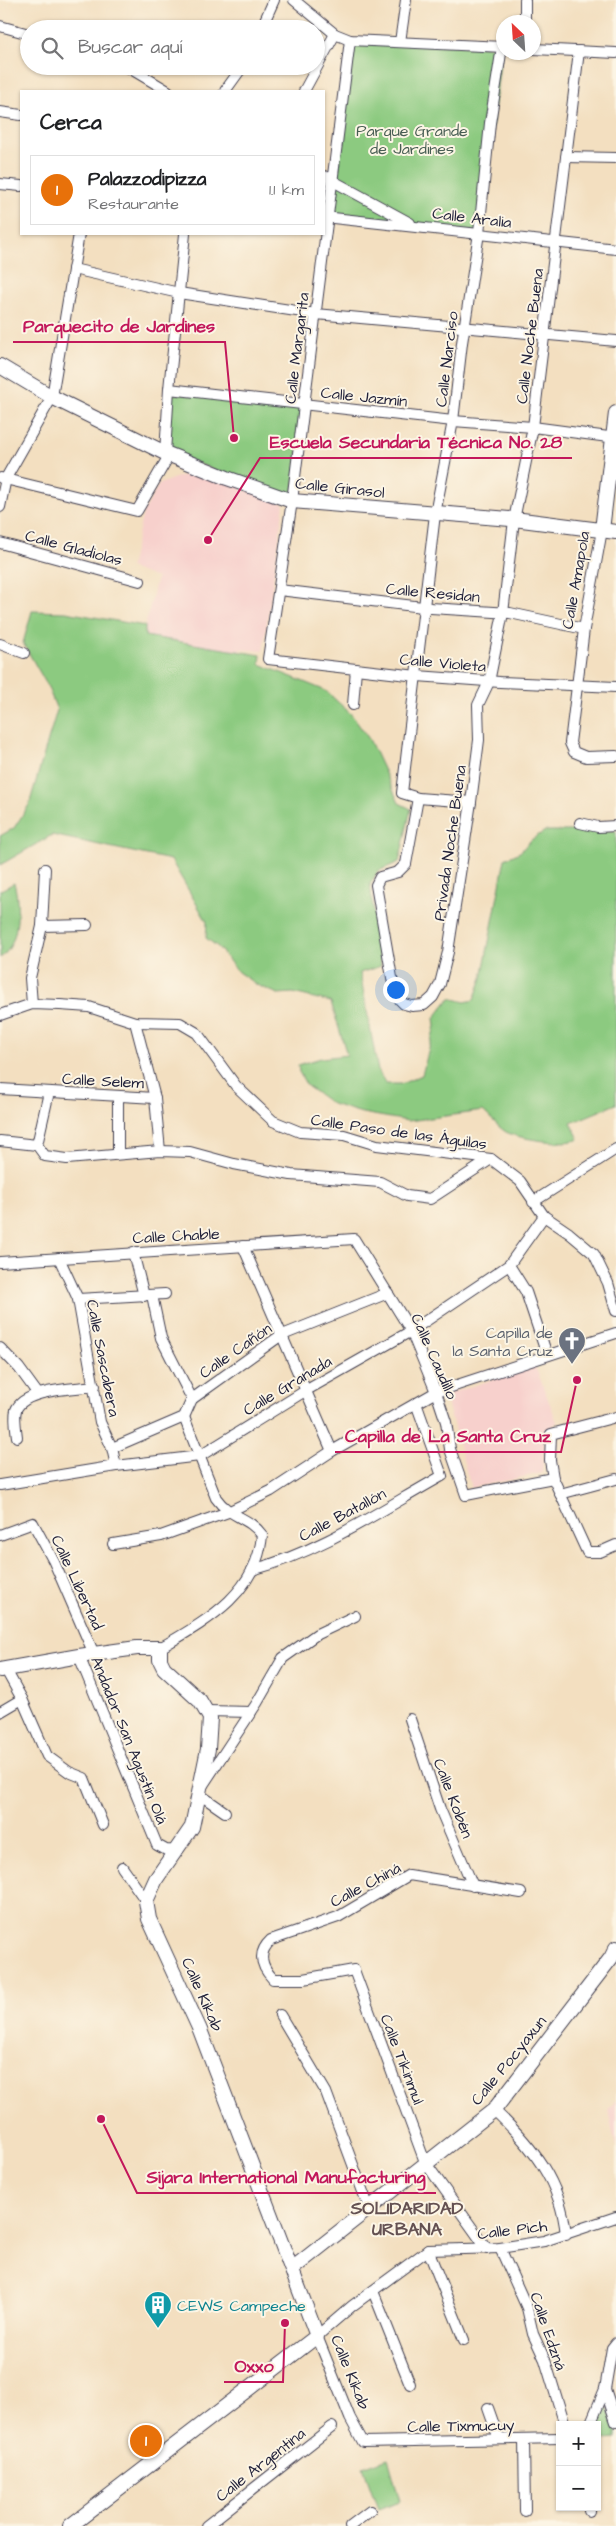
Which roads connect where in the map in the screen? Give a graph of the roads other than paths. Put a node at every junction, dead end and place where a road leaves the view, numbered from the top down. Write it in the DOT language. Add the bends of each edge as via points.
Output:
graph roads {
  1 [pos="274,0"];
  2 [pos="294,0"];
  3 [pos="406,0"];
  4 [pos="525,0"];
  5 [pos="525,15"];
  6 [pos="265,20"];
  7 [pos="318,20"];
  8 [pos="0,26"];
  9 [pos="325,26"];
  10 [pos="20,32"];
  11 [pos="335,34"];
  12 [pos="350,40"];
  13 [pos="400,42"];
  14 [pos="496,47"];
  15 [pos="541,49"];
  16 [pos="579,51"];
  17 [pos="325,52"];
  18 [pos="616,53"];
  19 [pos="501,60"];
  20 [pos="141,75"];
  21 [pos="236,75"];
  22 [pos="313,75"];
  23 [pos="166,90"];
  24 [pos="226,90"];
  25 [pos="305,90"];
  26 [pos="0,112"];
  27 [pos="20,115"];
  28 [pos="566,157"];
  29 [pos="616,158"];
  30 [pos="328,178"];
  31 [pos="0,184"];
  32 [pos="20,186"];
  33 [pos="326,216"];
  34 [pos="416,226"];
  35 [pos="479,233"];
  36 [pos="79,235"];
  37 [pos="185,235"];
  38 [pos="324,235"];
  39 [pos="556,242"];
  40 [pos="616,249"];
  41 [pos="73,269"];
  42 [pos="179,293"];
  43 [pos="316,314"];
  44 [pos="464,328"];
  45 [pos="545,333"];
  46 [pos="616,341"];
  47 [pos="0,366"];
  48 [pos="169,389"];
  49 [pos="52,397"];
  50 [pos="304,405"];
  51 [pos="616,413"];
  52 [pos="453,421"];
  53 [pos="533,427"];
  54 [pos="614,438"];
  55 [pos="167,453"];
  56 [pos="3,478"];
  57 [pos="292,501"];
  58 [pos="0,507"];
  59 [pos="435,514"];
  60 [pos="514,520"];
  61 [pos="602,530"];
  62 [pos="616,532"];
  63 [pos="0,543"];
  64 [pos="140,581"];
  65 [pos="278,590"];
  66 [pos="422,607"];
  67 [pos="504,613"];
  68 [pos="584,629"];
  69 [pos="0,644"];
  70 [pos="24,653"];
  71 [pos="268,659"];
  72 [pos="356,669"];
  73 [pos="417,676"];
  74 [pos="489,682"];
  75 [pos="578,686"];
  76 [pos="616,687"];
  77 [pos="353,705"];
  78 [pos="616,756"];
  79 [pos="418,798"];
  80 [pos="471,802"];
  81 [pos="580,823"];
  82 [pos="616,826"];
  83 [pos="45,869"];
  84 [pos="42,926"];
  85 [pos="87,926"];
  86 [pos="32,1004"];
  87 [pos="0,1014"];
  88 [pos="135,1022"];
  89 [pos="0,1089"];
  90 [pos="49,1092"];
  91 [pos="118,1096"];
  92 [pos="155,1098"];
  93 [pos="0,1141"];
  94 [pos="37,1145"];
  95 [pos="616,1149"];
  96 [pos="160,1151"];
  97 [pos="118,1153"];
  98 [pos="492,1159"];
  99 [pos="533,1202"];
  100 [pos="544,1216"];
  101 [pos="354,1239"];
  102 [pos="243,1246"];
  103 [pos="132,1252"];
  104 [pos="59,1258"];
  105 [pos="0,1262"];
  106 [pos="509,1265"];
  107 [pos="165,1294"];
  108 [pos="388,1294"];
  109 [pos="148,1296"];
  110 [pos="78,1299"];
  111 [pos="616,1311"];
  112 [pos="411,1331"];
  113 [pos="616,1333"];
  114 [pos="280,1336"];
  115 [pos="0,1348"];
  116 [pos="547,1354"];
  117 [pos="94,1386"];
  118 [pos="305,1391"];
  119 [pos="436,1392"];
  120 [pos="38,1394"];
  121 [pos="192,1399"];
  122 [pos="416,1403"];
  123 [pos="184,1417"];
  124 [pos="616,1417"];
  125 [pos="17,1437"];
  126 [pos="112,1448"];
  127 [pos="332,1451"];
  128 [pos="200,1456"];
  129 [pos="116,1466"];
  130 [pos="552,1478"];
  131 [pos="616,1479"];
  132 [pos="0,1485"];
  133 [pos="560,1494"];
  134 [pos="228,1512"];
  135 [pos="0,1535"];
  136 [pos="112,1544"];
  137 [pos="616,1545"];
  138 [pos="252,1570"];
  139 [pos="355,1616"];
  140 [pos="160,1648"];
  141 [pos="94,1654"];
  142 [pos="79,1656"];
  143 [pos="3,1670"];
  144 [pos="22,1698"];
  145 [pos="0,1712"];
  146 [pos="207,1712"];
  147 [pos="251,1712"];
  148 [pos="410,1719"];
  149 [pos="199,1792"];
  150 [pos="225,1812"];
  151 [pos="103,1825"];
  152 [pos="177,1851"];
  153 [pos="122,1867"];
  154 [pos="473,1886"];
  155 [pos="521,1893"];
  156 [pos="146,1901"];
  157 [pos="616,1948"];
  158 [pos="262,1954"];
  159 [pos="280,2015"];
  160 [pos="494,2110"];
  161 [pos="425,2162"];
  162 [pos="369,2208"];
  163 [pos="616,2217"];
  164 [pos="566,2235"];
  165 [pos="500,2248"];
  166 [pos="487,2249"];
  167 [pos="428,2250"];
  168 [pos="292,2269"];
  169 [pos="373,2291"];
  170 [pos="317,2336"];
  171 [pos="464,2340"];
  172 [pos="616,2343"];
  173 [pos="410,2384"];
  174 [pos="605,2389"];
  175 [pos="488,2408"];
  176 [pos="564,2421"];
  177 [pos="592,2421"];
  178 [pos="616,2422"];
  179 [pos="332,2427"];
  180 [pos="556,2438"];
  181 [pos="499,2439"];
  182 [pos="524,2439"];
  183 [pos="363,2442"];
  184 [pos="370,2511"];
  185 [pos="525,2512"];
  186 [pos="70,2526"];
  187 [pos="206,2526"];
  188 [pos="350,2526"];
  1 -- 6 [label="street"];
  2 -- 7 [label="street"];
  3 -- 13 [label="street"];
  4 -- 5 [label="street"];
  8 -- 10 [label="street"];
  9 -- 11 [label="street"];
  11 -- 12 [label="street"];
  11 -- 17 [label="street"];
  12 -- 13 [label="street"];
  12 -- 30 [label="street, Calle Margarita"];
  13 -- 14 [label="street"];
  15 -- 16 [label="street"];
  16 -- 18 [label="street"];
  16 -- 28 [label="street, Calle Noche Buena"];
  19 -- 35 [label="street, Calle Narciso" via="490,123"];
  20 -- 23 [label="street"];
  21 -- 24 [label="street"];
  22 -- 25 [label="street"];
  26 -- 27 [label="street"];
  28 -- 29 [label="street"];
  28 -- 39 [label="street, Calle Noche Buena"];
  30 -- 33 [label="street, Calle Margarita"];
  30 -- 34 [label="street"];
  31 -- 32 [label="street"];
  33 -- 34 [label="street, Calle Aralia"];
  34 -- 35 [label="street, Calle Aralia"];
  35 -- 39 [label="street, Calle Aralia"];
  35 -- 44 [label="street, Calle Narciso"];
  36 -- 41 [label="street"];
  37 -- 42 [label="street"];
  38 -- 43 [label="street, Calle Margarita"];
  39 -- 40 [label="street, Calle Aralia"];
  39 -- 45 [label="street, Calle Noche Buena"];
  41 -- 42 [label="street"];
  41 -- 49 [label="street"];
  42 -- 43 [label="street"];
  42 -- 48 [label="street"];
  43 -- 44 [label="street"];
  43 -- 50 [label="street, Calle Margarita"];
  44 -- 45 [label="street"];
  44 -- 52 [label="street, Calle Narciso"];
  45 -- 46 [label="street"];
  45 -- 53 [label="street, Calle Noche Buena"];
  47 -- 49 [label="street, Calle Girasol"];
  48 -- 50 [label="street, Calle Jazmín"];
  48 -- 55 [label="street"];
  49 -- 55 [label="street, Calle Girasol"];
  49 -- 56 [label="street"];
  50 -- 52 [label="street, Calle Jazmín"];
  50 -- 57 [label="street, Calle Margarita"];
  51 -- 54 [label="street, Calle Amapola"];
  52 -- 53 [label="street, Calle Jazmín"];
  52 -- 59 [label="street, Calle Narciso"];
  53 -- 54 [label="street, Calle Jazmín"];
  53 -- 60 [label="street, Calle Noche Buena"];
  54 -- 61 [label="street, Calle Amapola"];
  55 -- 56 [label="street" via="137,511"];
  55 -- 57 [label="street, Calle Girasol"];
  56 -- 58 [label="street"];
  57 -- 59 [label="street, Calle Girasol"];
  57 -- 65 [label="street, Calle Margarita"];
  59 -- 60 [label="street, Calle Girasol"];
  59 -- 66 [label="street, Calle Narciso"];
  60 -- 61 [label="street, Calle Girasol"];
  60 -- 67 [label="street, Calle Noche Buena"];
  61 -- 62 [label="street, Calle Girasol"];
  61 -- 68 [label="street, Calle Amapola"];
  63 -- 64 [label="street, Calle Gladiolas"];
  65 -- 66 [label="street, Calle Residan"];
  65 -- 71 [label="street, Calle Margarita"];
  66 -- 67 [label="street, Calle Residan"];
  66 -- 73 [label="street, Calle Narciso"];
  67 -- 68 [label="street, Calle Residan"];
  67 -- 74 [label="street, Calle Noche Buena"];
  68 -- 75 [label="street, Calle Amapola"];
  69 -- 70 [label="street"];
  71 -- 72 [label="street, Calle Violeta"];
  72 -- 73 [label="street, Calle Violeta"];
  72 -- 77 [label="street"];
  73 -- 74 [label="street, Calle Violeta"];
  73 -- 79 [label="street, Calle Narciso" via="402,793"];
  74 -- 75 [label="street, Calle Violeta"];
  74 -- 80 [label="street, Privada Noche Buena" via="478,705 479,740"];
  75 -- 76 [label="street, Calle Violeta"];
  75 -- 78 [label="street, Calle Amapola" via="570,743 574,752 586,757"];
  79 -- 80 [label="street"];
  79 -- 80 [label="street, Privada Noche Buena" via="406,864 398,872 380,877 376,885 395,995 404,1004 412,1006 424,1005 440,984 448,952"];
  81 -- 82 [label="street"];
  83 -- 84 [label="street"];
  84 -- 85 [label="street"];
  84 -- 86 [label="street" via="30,978"];
  86 -- 87 [label="street, Calle Paso de las Águilas"];
  86 -- 88 [label="street, Calle Paso de las Águilas" via="89,1007"];
  88 -- 92 [label="street"];
  88 -- 98 [label="street, Calle Paso de las Águilas" via="180,1023 197,1033 236,1086 256,1106 273,1120 300,1132 344,1135 377,1145"];
  89 -- 90 [label="street, Calle Selem"];
  90 -- 91 [label="street, Calle Selem"];
  90 -- 94 [label="street"];
  91 -- 92 [label="street, Calle Selem"];
  91 -- 97 [label="street"];
  92 -- 96 [label="street"];
  93 -- 94 [label="street"];
  94 -- 97 [label="street" via="46,1156 67,1159"];
  95 -- 99 [label="street"];
  96 -- 97 [label="street"];
  96 -- 98 [label="street" via="190,1152 290,1175 380,1182 407,1196 430,1199"];
  98 -- 99 [label="street, Calle Paso de las Águilas" via="520,1181"];
  99 -- 100 [label="street, Calle Paso de las Águilas"];
  100 -- 106 [label="street, Calle Granada"];
  100 -- 111 [label="street, Calle Paso de las Águilas" via="570,1232 594,1254 608,1283"];
  101 -- 102 [label="street, Calle Chable"];
  101 -- 108 [label="street, Calle Caudillo"];
  102 -- 103 [label="street, Calle Chable"];
  102 -- 114 [label="street"];
  103 -- 104 [label="street, Calle Chable"];
  103 -- 109 [label="street"];
  104 -- 105 [label="street, Calle Chable"];
  104 -- 110 [label="street, Calle Sascabera"];
  106 -- 112 [label="street, Calle Granada"];
  106 -- 116 [label="street" via="526,1292"];
  107 -- 109 [label="street"];
  108 -- 112 [label="street, Calle Caudillo"];
  108 -- 114 [label="street, Calle Cañón"];
  109 -- 110 [label="street"];
  109 -- 121 [label="street" via="161,1338"];
  110 -- 117 [label="street, Calle Sascabera"];
  112 -- 118 [label="street, Calle Granada"];
  112 -- 119 [label="street, Calle Caudillo"];
  113 -- 116 [label="street"];
  114 -- 118 [label="street"];
  114 -- 121 [label="street, Calle Cañón"];
  115 -- 120 [label="street"];
  116 -- 119 [label="street"];
  117 -- 120 [label="street"];
  117 -- 126 [label="street, Calle Sascabera" via="100,1422"];
  118 -- 127 [label="street"];
  118 -- 128 [label="street, Calle Granada"];
  119 -- 122 [label="street"];
  119 -- 130 [label="street, Calle Caudillo" via="466,1495"];
  120 -- 125 [label="street" via="23,1399 16,1410"];
  121 -- 123 [label="street, Calle Cañón"];
  122 -- 127 [label="street"];
  122 -- 138 [label="street, Calle Batallón" via="442,1476 325,1542 280,1563"];
  123 -- 126 [label="street"];
  123 -- 128 [label="street"];
  124 -- 130 [label="street" via="551,1434"];
  126 -- 129 [label="street, Calle Sascabera"];
  127 -- 134 [label="street" via="271,1491"];
  128 -- 129 [label="street, Calle Granada"];
  128 -- 134 [label="street" via="216,1498"];
  129 -- 132 [label="street, Calle Granada"];
  130 -- 133 [label="street"];
  131 -- 133 [label="street"];
  133 -- 137 [label="street" via="587,1552 600,1552"];
  134 -- 136 [label="street" via="160,1536"];
  134 -- 138 [label="street" via="254,1524 262,1535 261,1548"];
  135 -- 141 [label="street, Calle Libertad" via="33,1523"];
  138 -- 140 [label="street" via="234,1598 221,1610"];
  139 -- 147 [label="street" via="317,1634 283,1658"];
  140 -- 141 [label="street"];
  140 -- 146 [label="street" via="164,1668 200,1701"];
  141 -- 142 [label="street"];
  142 -- 143 [label="street"];
  142 -- 152 [label="street, Andador San Agustín Olá" via="157,1845"];
  143 -- 144 [label="street"];
  144 -- 145 [label="street"];
  144 -- 151 [label="street" via="47,1756 69,1772 84,1778"];
  146 -- 147 [label="street"];
  146 -- 149 [label="street" via="210,1718 208,1749"];
  147 -- 149 [label="street"];
  148 -- 154 [label="street, Calle Kobén" via="440,1809"];
  149 -- 150 [label="street"];
  149 -- 152 [label="street" via="192,1827"];
  152 -- 156 [label="street" via="156,1879"];
  153 -- 156 [label="street"];
  154 -- 155 [label="street, Calle Chiná"];
  154 -- 158 [label="street, Calle Chiná" via="409,1875 338,1917 271,1940"];
  156 -- 168 [label="street, Calle Kikab" via="149,1919 200,2030"];
  157 -- 160 [label="street, Calle Pocyaxun"];
  158 -- 161 [label="street, Calle Tikinmul" via="264,1969 273,1978 303,1978 354,1970"];
  159 -- 162 [label="street" via="326,2092"];
  160 -- 161 [label="street, Calle Pocyaxun"];
  160 -- 164 [label="street" via="518,2133 546,2170 564,2211"];
  161 -- 162 [label="street, Calle Pocyaxun"];
  161 -- 166 [label="street, Calle Tikinmul"];
  162 -- 168 [label="street, Calle Pocyaxun"];
  163 -- 164 [label="street, Calle Pich"];
  164 -- 165 [label="street, Calle Pich"];
  165 -- 166 [label="street, Calle Pich"];
  165 -- 176 [label="street, Calle Edzná" via="527,2308"];
  166 -- 167 [label="street, Calle Pich"];
  167 -- 169 [label="street"];
  167 -- 171 [label="street"];
  168 -- 170 [label="street, Calle Kikab"];
  169 -- 170 [label="street"];
  169 -- 173 [label="street"];
  170 -- 183 [label="street, Calle Kikab"];
  170 -- 186 [label="street"];
  172 -- 174 [label="street" via="612,2348"];
  174 -- 177 [label="street"];
  174 -- 178 [label="street"];
  175 -- 181 [label="street"];
  179 -- 187 [label="street, Calle Argentina"];
  180 -- 182 [label="street, Calle Tixmucuy"];
  181 -- 182 [label="street, Calle Tixmucuy"];
  181 -- 183 [label="street, Calle Tixmucuy"];
  182 -- 185 [label="street"];
  184 -- 188 [label="street"];
}
